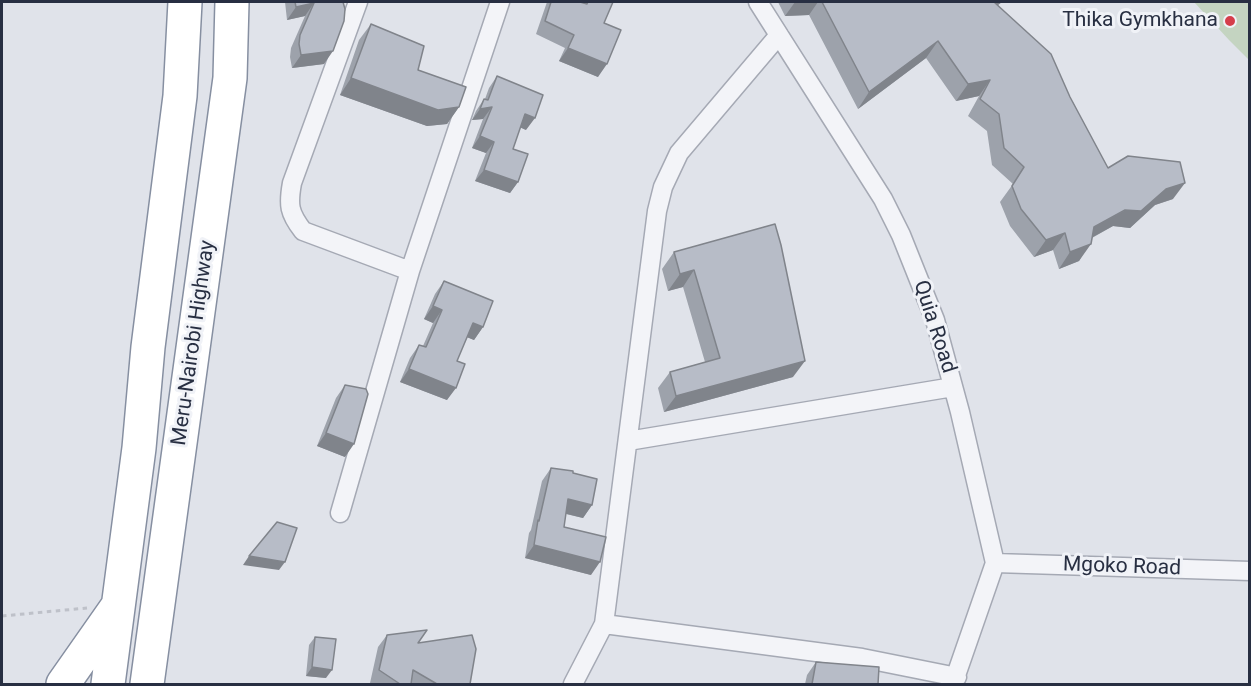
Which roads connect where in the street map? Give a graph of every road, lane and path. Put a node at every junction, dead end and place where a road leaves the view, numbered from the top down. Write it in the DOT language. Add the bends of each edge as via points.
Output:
graph roads {
  1 [pos="185,2"];
  2 [pos="232,2"];
  3 [pos="358,2"];
  4 [pos="500,2"];
  5 [pos="758,2"];
  6 [pos="779,35"];
  7 [pos="410,271"];
  8 [pos="953,387"];
  9 [pos="628,441"];
  10 [pos="340,513"];
  11 [pos="994,563"];
  12 [pos="1250,571"];
  13 [pos="118,604"];
  14 [pos="2,615"];
  15 [pos="604,624"];
  16 [pos="955,680"];
  17 [pos="63,684"];
  18 [pos="108,684"];
  19 [pos="147,684"];
  20 [pos="573,684"];
  1 -- 13 [label="highway, Meru-Nairobi Highway" via="180,96"];
  2 -- 19 [label="highway, Meru-Nairobi Highway" via="230,78"];
  3 -- 7 [label="street" via="292,183 291,217 303,231"];
  4 -- 7 [label="street"];
  5 -- 6 [label="street, Quia Road"];
  6 -- 8 [label="street, Quia Road" via="897,226 935,320"];
  6 -- 9 [label="street" via="679,153 663,187"];
  7 -- 10 [label="street"];
  8 -- 9 [label="street"];
  8 -- 11 [label="street, Quia Road"];
  9 -- 15 [label="street"];
  11 -- 12 [label="street, Mgoko Road"];
  11 -- 16 [label="street"];
  13 -- 14 [label="path"];
  13 -- 17 [label="highway"];
  13 -- 18 [label="highway, Meru-Nairobi Highway"];
  15 -- 16 [label="street" via="862,658"];
  15 -- 20 [label="street"];
}
